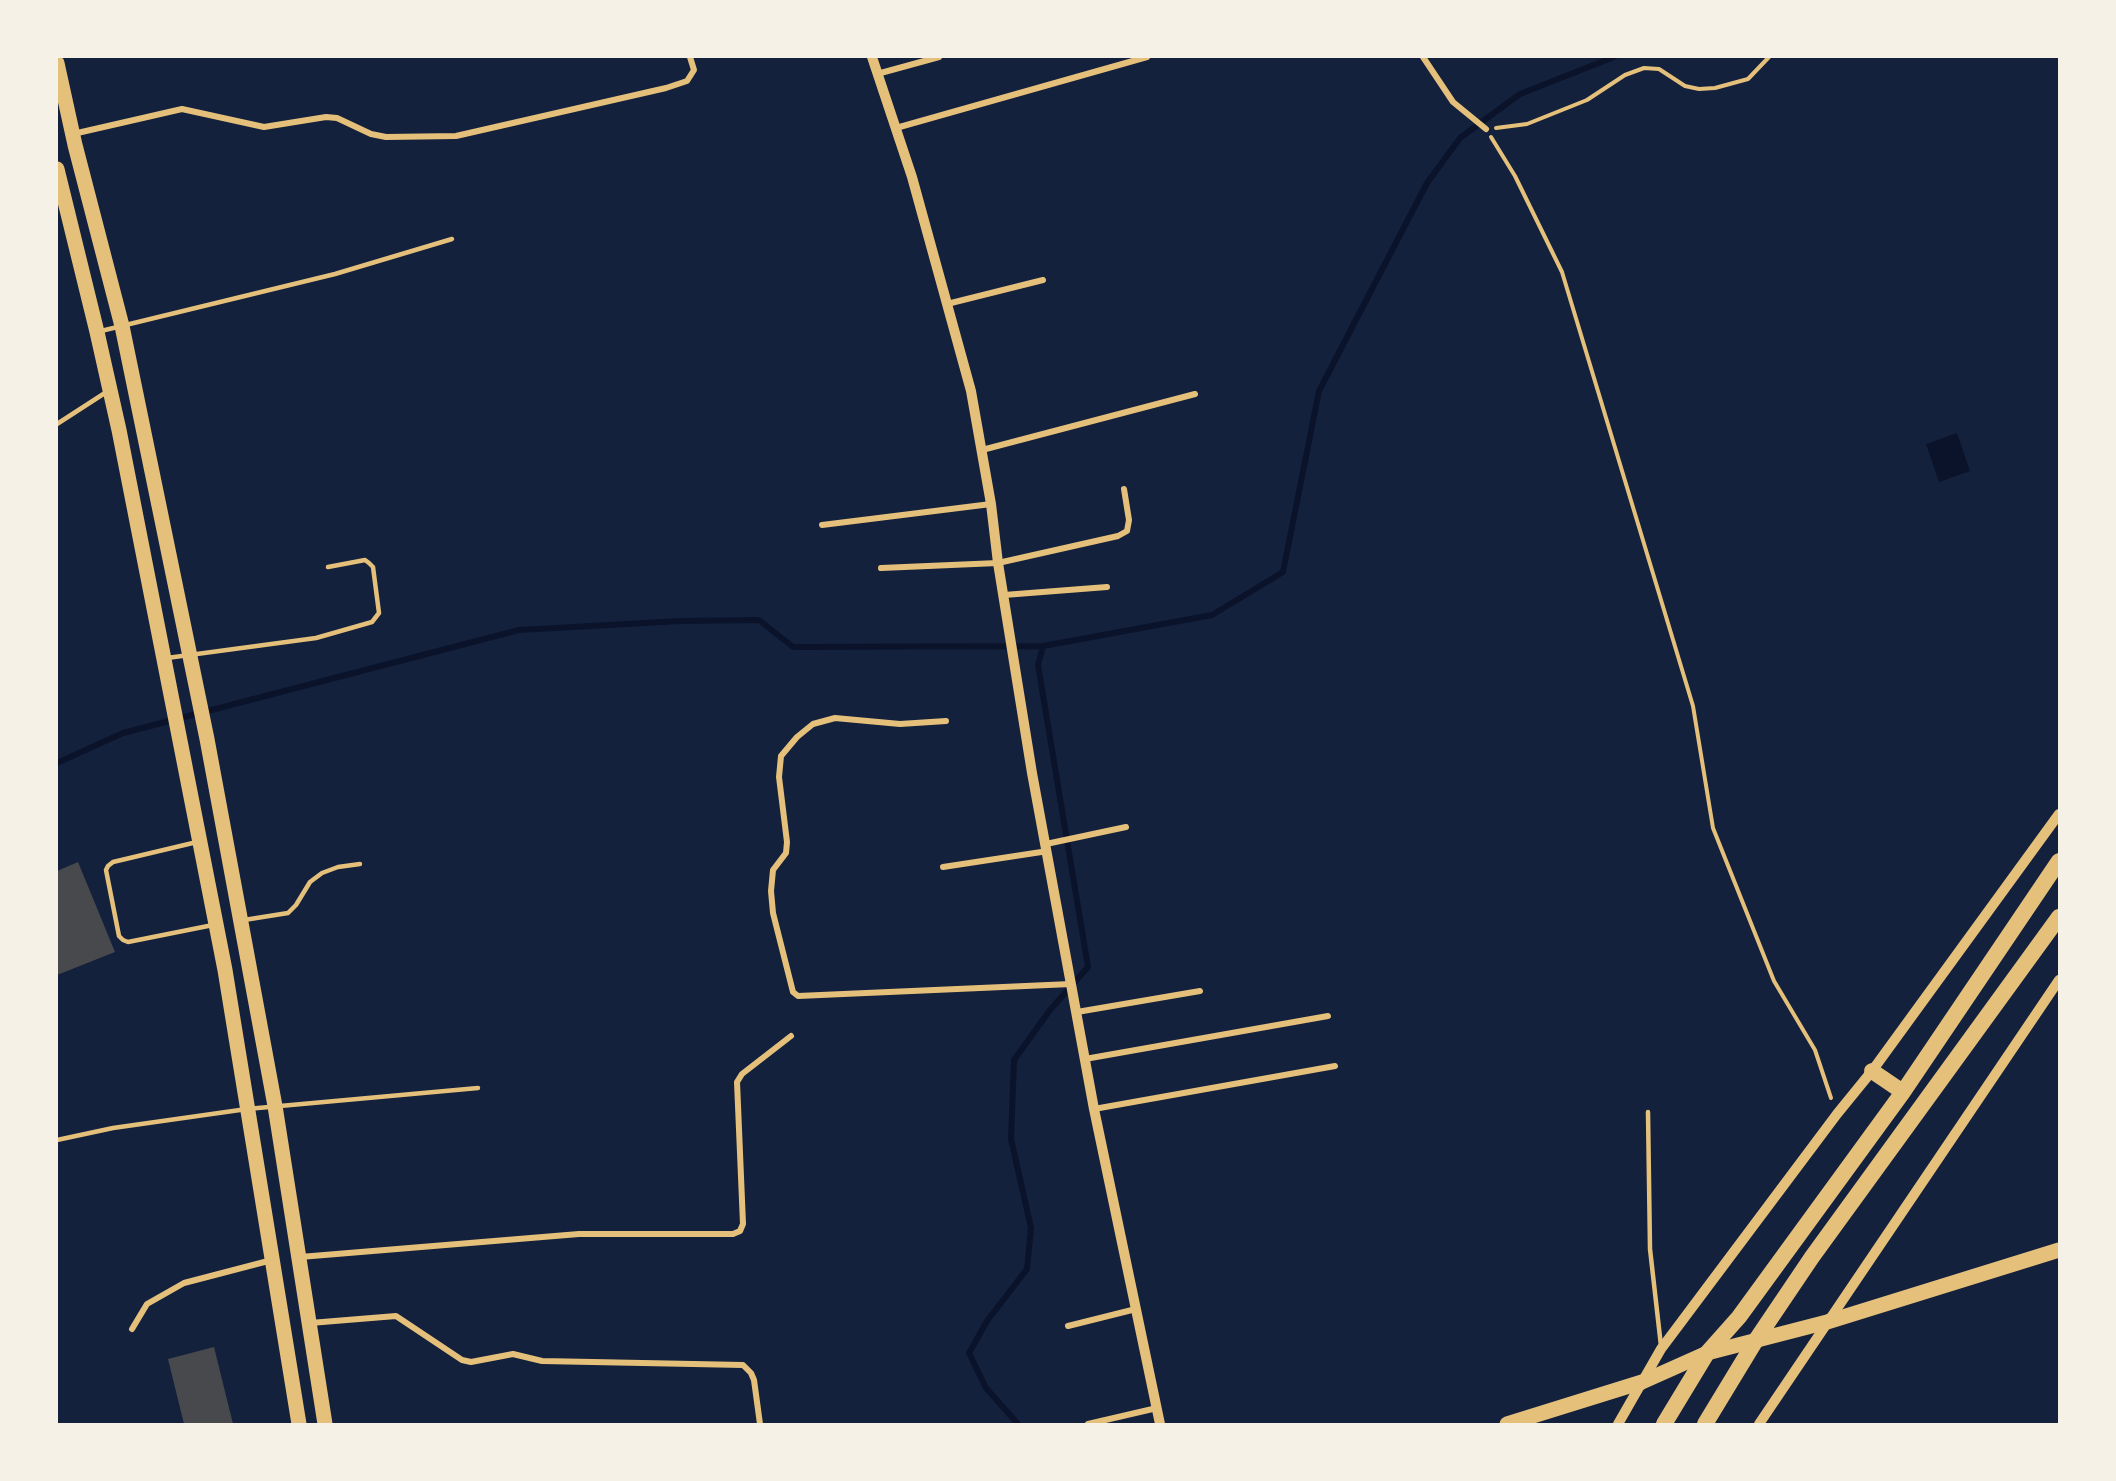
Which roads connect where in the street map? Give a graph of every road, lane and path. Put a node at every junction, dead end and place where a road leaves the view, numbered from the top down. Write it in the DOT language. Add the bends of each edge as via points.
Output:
graph roads {
  1 [pos="690,57"];
  2 [pos="872,57"];
  3 [pos="939,57"];
  4 [pos="1147,57"];
  5 [pos="1423,57"];
  6 [pos="1769,57"];
  7 [pos="57,63"];
  8 [pos="878,74"];
  9 [pos="896,128"];
  10 [pos="1486,129"];
  11 [pos="72,134"];
  12 [pos="57,169"];
  13 [pos="452,238"];
  14 [pos="1043,280"];
  15 [pos="947,304"];
  16 [pos="122,326"];
  17 [pos="97,332"];
  18 [pos="110,390"];
  19 [pos="1196,394"];
  20 [pos="57,424"];
  21 [pos="982,450"];
  22 [pos="1124,489"];
  23 [pos="991,504"];
  24 [pos="822,525"];
  25 [pos="998,563"];
  26 [pos="328,567"];
  27 [pos="881,568"];
  28 [pos="1107,587"];
  29 [pos="1004,595"];
  30 [pos="189,654"];
  31 [pos="163,659"];
  32 [pos="946,721"];
  33 [pos="2059,814"];
  34 [pos="1125,827"];
  35 [pos="200,842"];
  36 [pos="1047,848"];
  37 [pos="2059,861"];
  38 [pos="360,864"];
  39 [pos="943,867"];
  40 [pos="2059,917"];
  41 [pos="242,920"];
  42 [pos="216,925"];
  43 [pos="2059,980"];
  44 [pos="1072,989"];
  45 [pos="1200,991"];
  46 [pos="1077,1012"];
  47 [pos="1328,1016"];
  48 [pos="791,1036"];
  49 [pos="1085,1059"];
  50 [pos="1335,1066"];
  51 [pos="1872,1071"];
  52 [pos="478,1088"];
  53 [pos="1902,1092"];
  54 [pos="275,1106"];
  55 [pos="247,1109"];
  56 [pos="1094,1109"];
  57 [pos="1648,1112"];
  58 [pos="1837,1114"];
  59 [pos="57,1140"];
  60 [pos="2059,1250"];
  61 [pos="299,1257"];
  62 [pos="272,1260"];
  63 [pos="1136,1309"];
  64 [pos="1827,1322"];
  65 [pos="310,1323"];
  66 [pos="1068,1326"];
  67 [pos="132,1329"];
  68 [pos="1756,1340"];
  69 [pos="1661,1349"];
  70 [pos="1707,1353"];
  71 [pos="1642,1382"];
  72 [pos="1157,1408"];
  73 [pos="299,1424"];
  74 [pos="326,1424"];
  75 [pos="760,1424"];
  76 [pos="1088,1424"];
  77 [pos="1160,1424"];
  78 [pos="1507,1424"];
  79 [pos="1618,1424"];
  80 [pos="1664,1424"];
  81 [pos="1705,1424"];
  82 [pos="1759,1424"];
  1 -- 11 [label="street" via="694,70 687,81 456,136 386,137 326,117 264,127 182,109"];
  2 -- 8 [label="street"];
  3 -- 8 [label="street"];
  4 -- 9 [label="street"];
  5 -- 10 [label="street" via="1454,102"];
  6 -- 10 [label="path" via="1748,79 1715,88 1685,86 1659,69 1644,68 1625,75 1587,100 1527,124"];
  7 -- 11 [label="main road"];
  8 -- 9 [label="street"];
  9 -- 15 [label="street"];
  10 -- 58 [label="path" via="1515,176 1562,272 1693,706 1713,828 1774,981 1815,1050"];
  11 -- 16 [label="main road"];
  12 -- 17 [label="main road"];
  13 -- 16 [label="lane" via="335,274"];
  14 -- 15 [label="street"];
  15 -- 21 [label="street" via="971,391"];
  16 -- 17 [label="lane"];
  16 -- 30 [label="main road"];
  17 -- 18 [label="main road"];
  18 -- 20 [label="lane"];
  18 -- 31 [label="main road"];
  19 -- 21 [label="street"];
  21 -- 23 [label="street"];
  22 -- 25 [label="street" via="1127,531"];
  23 -- 24 [label="street"];
  23 -- 25 [label="street"];
  25 -- 27 [label="street"];
  25 -- 29 [label="street"];
  26 -- 30 [label="lane" via="369,562 379,613 372,622 316,638"];
  28 -- 29 [label="street"];
  29 -- 36 [label="street"];
  30 -- 31 [label="lane"];
  30 -- 41 [label="main road"];
  31 -- 35 [label="main road"];
  32 -- 44 [label="street" via="900,724 835,718 813,724 781,756 779,777 787,842 786,853 773,870 771,891 793,992 798,996"];
  33 -- 51 [label="street"];
  34 -- 36 [label="street"];
  35 -- 42 [label="main road"];
  35 -- 42 [label="lane" via="113,862 106,870 108,881 123,940"];
  36 -- 39 [label="street"];
  36 -- 44 [label="street"];
  37 -- 53 [label="highway"];
  38 -- 41 [label="lane" via="322,873 310,882 288,912"];
  40 -- 68 [label="highway"];
  41 -- 54 [label="main road"];
  42 -- 55 [label="main road"];
  43 -- 64 [label="street"];
  44 -- 46 [label="street"];
  45 -- 46 [label="street"];
  46 -- 49 [label="street"];
  47 -- 49 [label="street"];
  48 -- 61 [label="street" via="737,1082 740,1232 579,1234"];
  49 -- 56 [label="street"];
  50 -- 56 [label="street"];
  51 -- 53 [label="highway"];
  51 -- 58 [label="street"];
  52 -- 54 [label="lane"];
  53 -- 70 [label="highway" via="1739,1317"];
  54 -- 55 [label="lane"];
  54 -- 61 [label="main road"];
  55 -- 59 [label="lane"];
  55 -- 62 [label="main road"];
  56 -- 63 [label="street"];
  57 -- 69 [label="lane" via="1650,1249"];
  58 -- 69 [label="street"];
  60 -- 64 [label="main road"];
  61 -- 65 [label="main road"];
  62 -- 67 [label="street" via="184,1283 147,1304"];
  62 -- 73 [label="main road"];
  63 -- 66 [label="street"];
  63 -- 72 [label="street"];
  64 -- 68 [label="main road"];
  64 -- 82 [label="street"];
  65 -- 74 [label="main road"];
  65 -- 75 [label="street" via="396,1316 462,1360 471,1362 513,1354 542,1361 743,1365 754,1380"];
  68 -- 70 [label="main road"];
  68 -- 81 [label="highway"];
  69 -- 71 [label="street"];
  70 -- 71 [label="main road"];
  70 -- 80 [label="highway"];
  71 -- 78 [label="main road"];
  71 -- 79 [label="street"];
  72 -- 76 [label="street"];
  72 -- 77 [label="street"];
}
